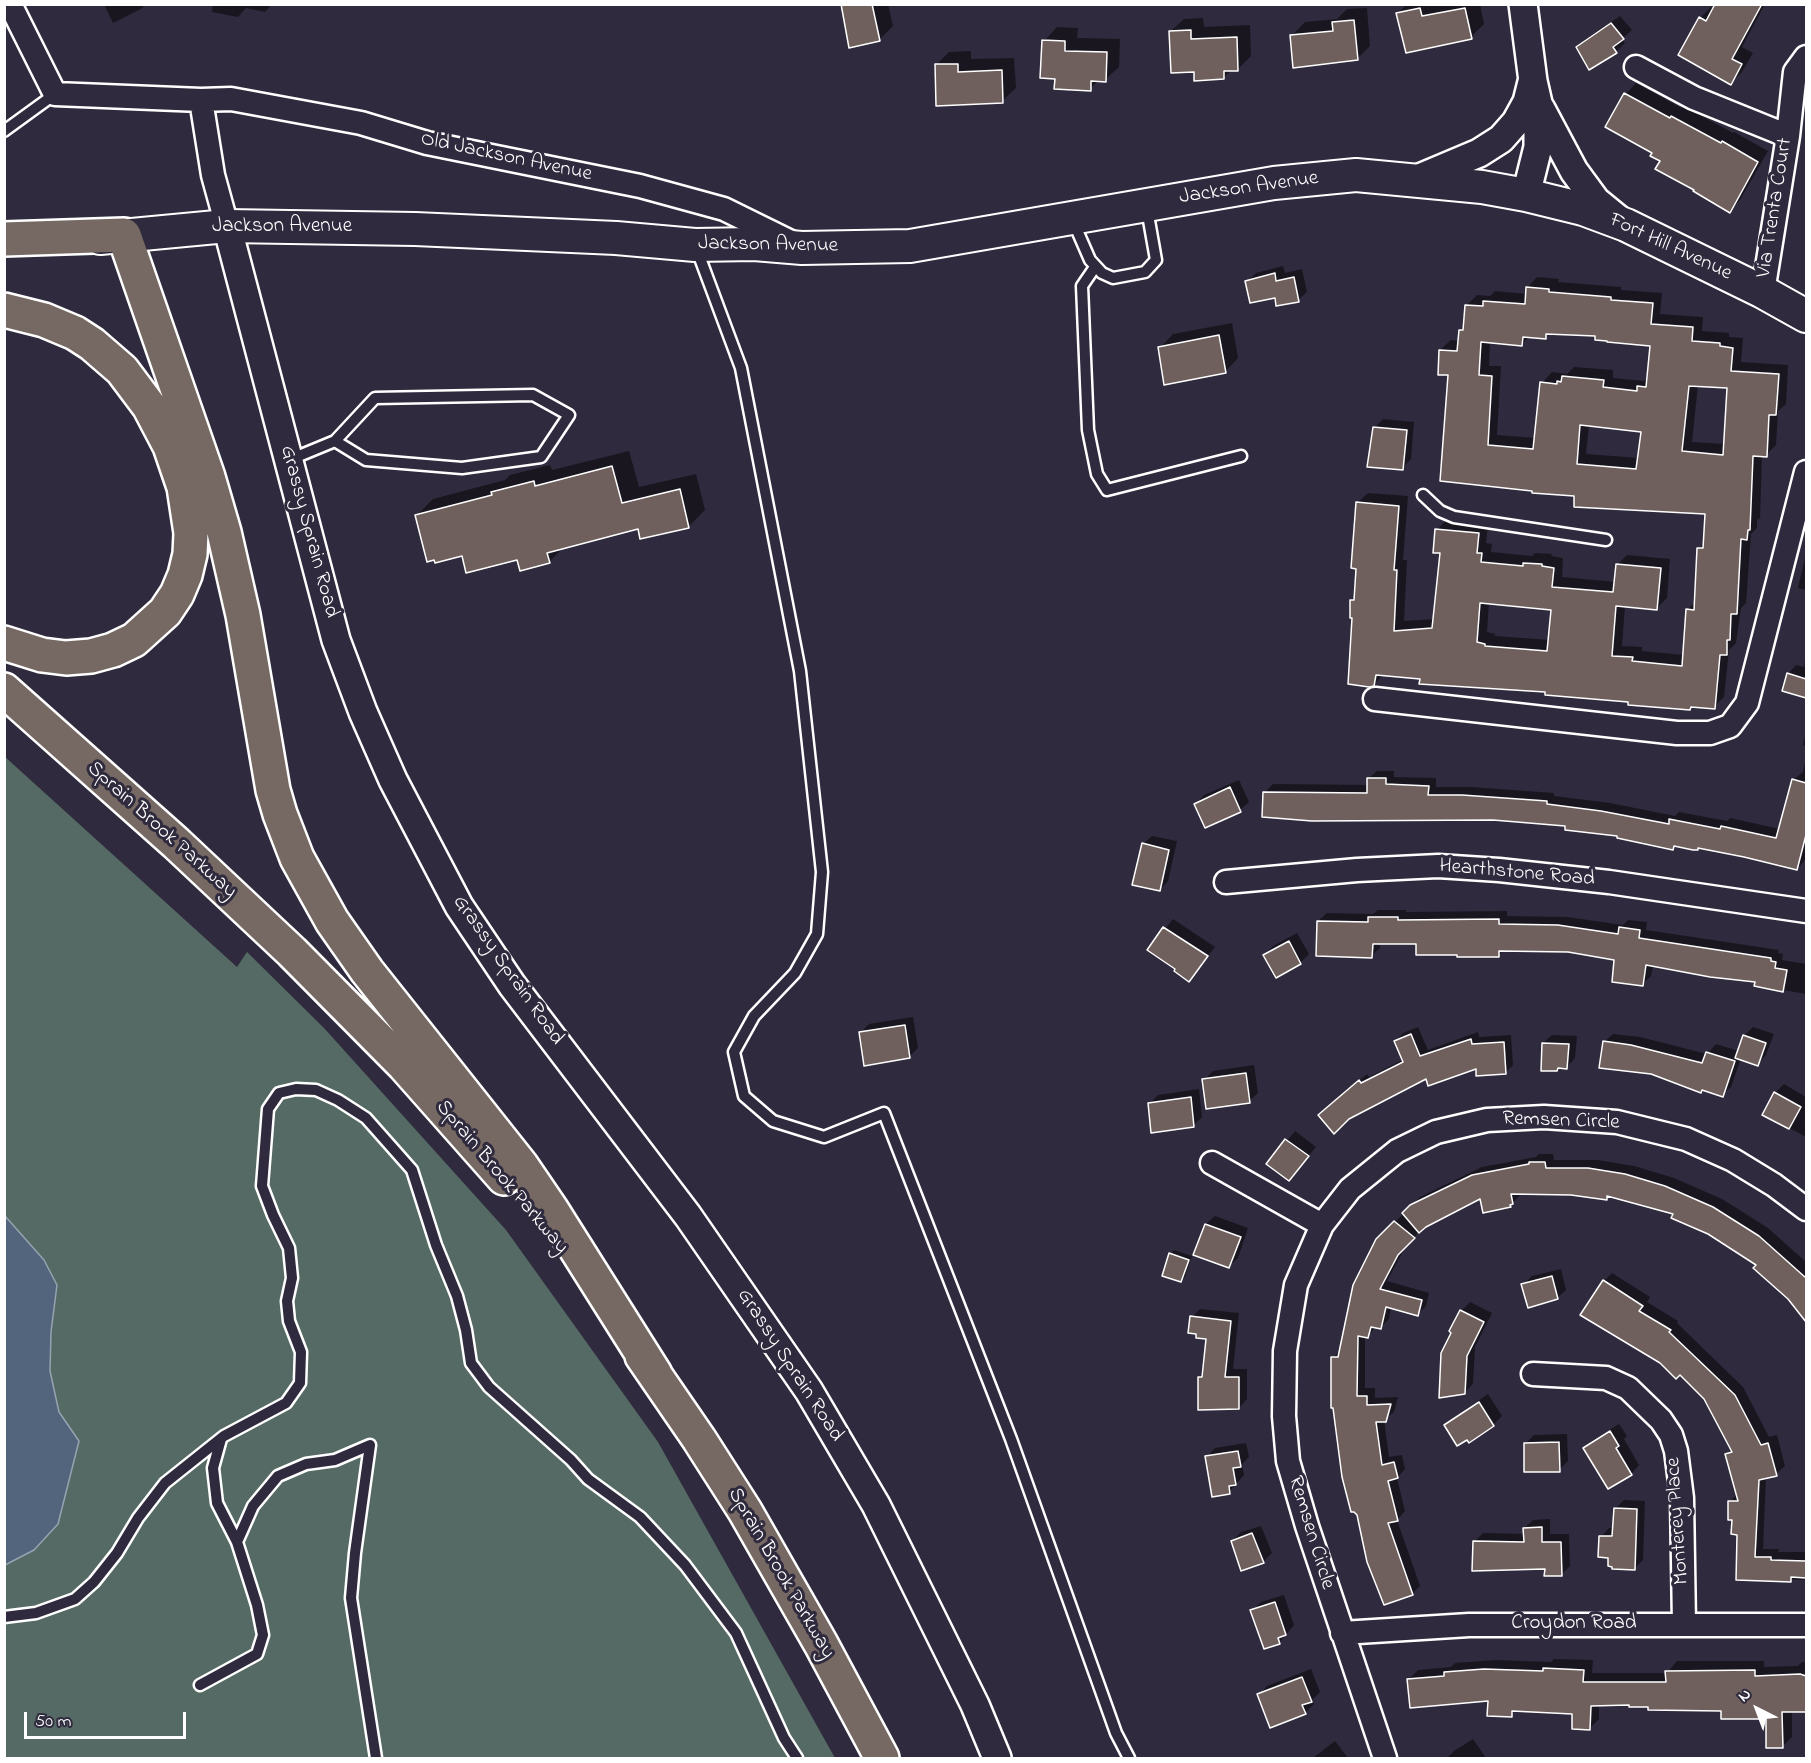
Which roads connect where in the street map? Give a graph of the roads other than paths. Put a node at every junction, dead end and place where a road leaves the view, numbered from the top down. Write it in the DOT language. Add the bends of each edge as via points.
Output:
graph roads {
  1 [pos="10,4"];
  2 [pos="1523,4"];
  3 [pos="1806,57"];
  4 [pos="1636,67"];
  5 [pos="1535,92"];
  6 [pos="55,94"];
  7 [pos="201,100"];
  8 [pos="4,131"];
  9 [pos="1788,136"];
  10 [pos="1415,180"];
  11 [pos="1526,195"];
  12 [pos="1146,205"];
  13 [pos="1071,218"];
  14 [pos="227,225"];
  15 [pos="1626,225"];
  16 [pos="124,235"];
  17 [pos="4,239"];
  18 [pos="695,245"];
  19 [pos="802,248"];
  20 [pos="4,255"];
  21 [pos="1095,267"];
  22 [pos="1763,292"];
  23 [pos="4,310"];
  24 [pos="1806,316"];
  25 [pos="335,441"];
  26 [pos="1241,456"];
  27 [pos="289,460"];
  28 [pos="1806,472"];
  29 [pos="1423,495"];
  30 [pos="1606,540"];
  31 [pos="4,643"];
  32 [pos="4,690"];
  33 [pos="1376,699"];
  34 [pos="1226,882"];
  35 [pos="1806,911"];
  36 [pos="1212,1163"];
  37 [pos="1806,1209"];
  38 [pos="1322,1225"];
  39 [pos="655,1374"];
  40 [pos="1533,1374"];
  41 [pos="220,1438"];
  42 [pos="237,1542"];
  43 [pos="4,1617"];
  44 [pos="1684,1625"];
  45 [pos="1806,1625"];
  46 [pos="1342,1633"];
  47 [pos="200,1684"];
  48 [pos="376,1758"];
  49 [pos="797,1758"];
  50 [pos="882,1758"];
  51 [pos="998,1758"];
  52 [pos="1129,1758"];
  53 [pos="1385,1758"];
  1 -- 6 [label="street"];
  2 -- 5 [label="street"];
  3 -- 9 [label="street, Via Trenta Court" via="1795,72"];
  4 -- 9 [label="street" via="1694,99"];
  5 -- 10 [label="street" via="1501,139 1479,153"];
  5 -- 11 [label="street" via="1538,147"];
  5 -- 15 [label="street" via="1574,171 1596,201"];
  6 -- 7 [label="street, Old Jackson Avenue"];
  6 -- 8 [label="lane"];
  7 -- 14 [label="street, Grassy Sprain Road" via="213,175"];
  7 -- 19 [label="street, Old Jackson Avenue" via="231,99 361,123 428,143 640,186 724,209"];
  9 -- 22 [label="street, Via Trenta Court"];
  10 -- 11 [label="main road, Jackson Avenue"];
  10 -- 12 [label="main road, Jackson Avenue" via="1356,175 1274,183"];
  11 -- 15 [label="main road, Fort Hill Avenue"];
  12 -- 13 [label="main road, Jackson Avenue"];
  12 -- 21 [label="lane" via="1156,260 1145,272 1113,278"];
  13 -- 19 [label="main road, Jackson Avenue" via="910,246"];
  13 -- 21 [label="lane"];
  14 -- 16 [label="main road, Jackson Avenue"];
  14 -- 18 [label="main road, Jackson Avenue" via="415,229"];
  14 -- 27 [label="street, Grassy Sprain Road"];
  15 -- 22 [label="main road, Fort Hill Avenue"];
  16 -- 17 [label="highway"];
  16 -- 20 [label="main road, Jackson Avenue"];
  16 -- 39 [label="highway" via="224,532 243,615 273,790 297,858 332,921 367,971 545,1200"];
  18 -- 19 [label="main road, Jackson Avenue"];
  18 -- 52 [label="lane" via="741,368 800,671 822,872 817,934 795,973 754,1016 734,1052 744,1096 773,1121 824,1137 884,1113 1011,1439 1116,1733"];
  21 -- 26 [label="lane" via="1082,286 1088,430 1097,474 1107,490"];
  22 -- 24 [label="main road, Fort Hill Avenue"];
  23 -- 31 [label="highway" via="75,333 122,370 149,406 170,446 184,487 191,533 190,554 177,594 165,612 134,640 91,656 66,658"];
  25 -- 25 [label="lane" via="375,398 534,395 569,415 541,457 462,468 366,459"];
  25 -- 27 [label="lane"];
  27 -- 51 [label="street, Grassy Sprain Road" via="336,640 363,712 393,780 459,906 512,985 688,1216 809,1391 876,1505"];
  28 -- 33 [label="street" via="1746,704 1730,726 1710,733 1677,733"];
  29 -- 30 [label="lane" via="1440,511 1454,517"];
  32 -- 39 [label="highway, Sprain Brook Parkway" via="234,897 404,1065 553,1237"];
  34 -- 35 [label="street, Hearthstone Road" via="1438,866 1609,882"];
  36 -- 38 [label="street"];
  37 -- 38 [label="street, Remsen Circle" via="1741,1165 1686,1139 1617,1122 1544,1117 1487,1120 1436,1132 1397,1151 1350,1189"];
  38 -- 46 [label="street, Remsen Circle" via="1296,1284 1285,1351 1284,1416 1288,1461"];
  39 -- 50 [label="highway, Sprain Brook Parkway" via="783,1575"];
  40 -- 44 [label="street, Monterey Place" via="1606,1378 1628,1388 1671,1435 1682,1498"];
  41 -- 42 [label="lane" via="213,1468 217,1503"];
  41 -- 43 [label="lane" via="165,1483 117,1553 75,1599 36,1613"];
  41 -- 49 [label="lane" via="286,1403 300,1383 300,1352 289,1321 287,1300 292,1278 289,1248 262,1186 268,1108 279,1093 316,1090 366,1118 412,1170 457,1296 471,1363 489,1387 588,1479 639,1517 685,1565 735,1633"];
  42 -- 47 [label="lane" via="263,1635 257,1654"];
  42 -- 48 [label="lane" via="253,1506 278,1476 306,1464 335,1460 370,1445 351,1598"];
  44 -- 45 [label="street, Croydon Road"];
  44 -- 46 [label="street, Croydon Road" via="1469,1624"];
  46 -- 53 [label="street, Remsen Circle"];
}
